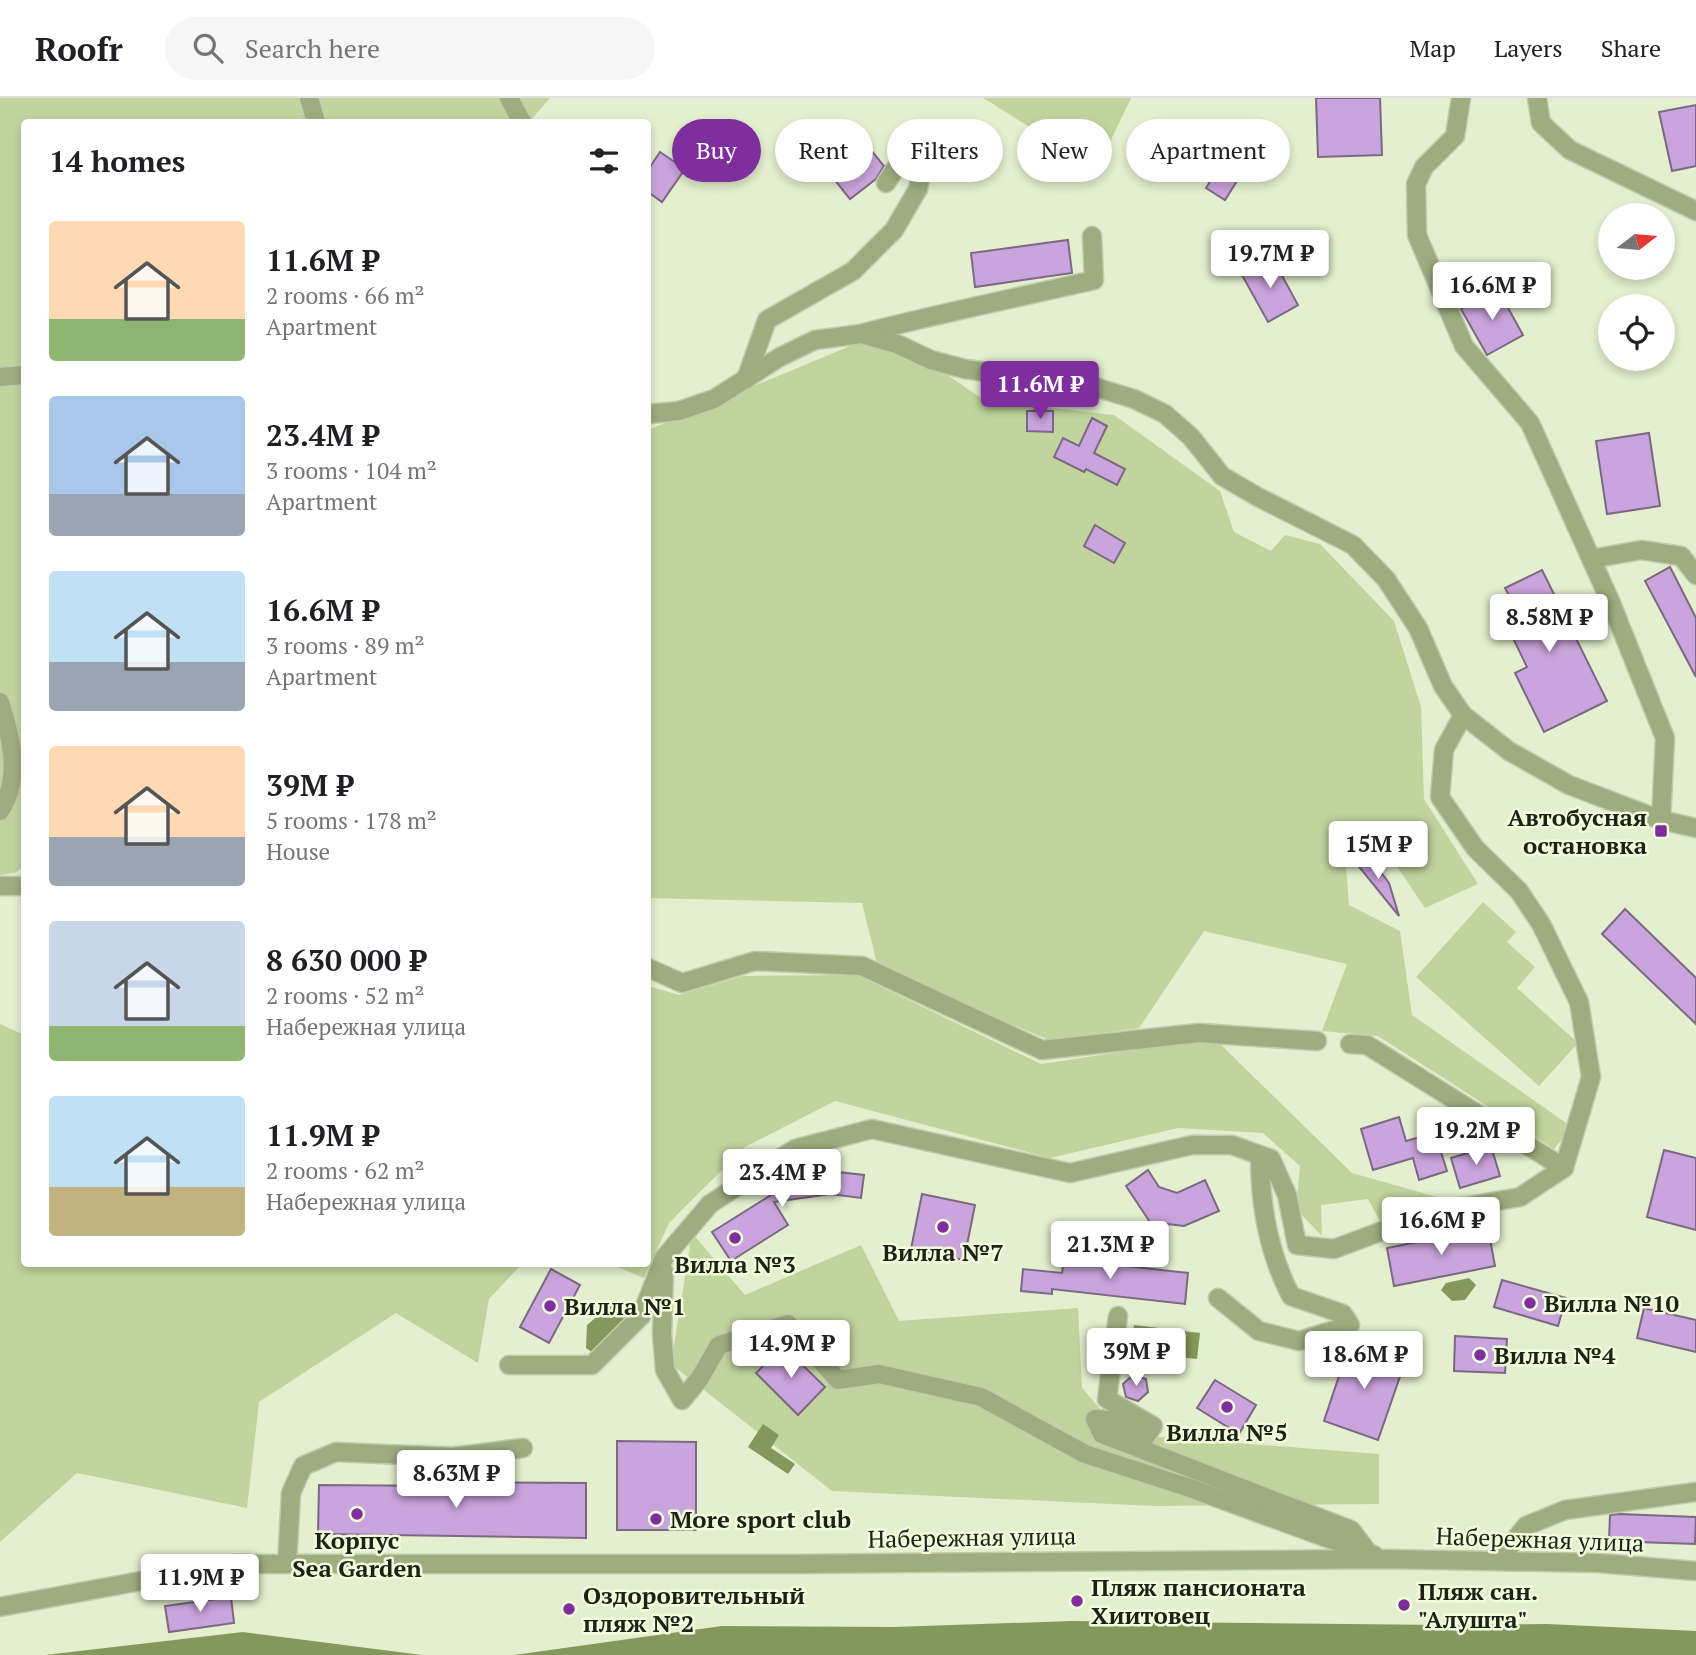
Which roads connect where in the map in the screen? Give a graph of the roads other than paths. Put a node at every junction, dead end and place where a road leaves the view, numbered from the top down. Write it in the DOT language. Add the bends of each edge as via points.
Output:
graph roads {
  1 [pos="309,98"];
  2 [pos="509,98"];
  3 [pos="1461,98"];
  4 [pos="1537,98"];
  5 [pos="315,119"];
  6 [pos="520,119"];
  7 [pos="886,183"];
  8 [pos="1696,211"];
  9 [pos="1092,236"];
  10 [pos="861,334"];
  11 [pos="21,375"];
  12 [pos="0,377"];
  13 [pos="746,379"];
  14 [pos="651,414"];
  15 [pos="1591,559"];
  16 [pos="1696,575"];
  17 [pos="0,702"];
  18 [pos="1463,715"];
  19 [pos="0,811"];
  20 [pos="1661,820"];
  21 [pos="1696,828"];
  22 [pos="0,886"];
  23 [pos="21,886"];
  24 [pos="651,969"];
  25 [pos="1317,1041"];
  26 [pos="1350,1044"];
  27 [pos="1260,1155"];
  28 [pos="1564,1168"];
  29 [pos="664,1258"];
  30 [pos="1218,1298"];
  31 [pos="1118,1316"];
  32 [pos="509,1365"];
  33 [pos="523,1448"];
  34 [pos="1696,1492"];
  35 [pos="1377,1556"];
  36 [pos="1498,1561"];
  37 [pos="287,1564"];
  38 [pos="1696,1571"];
  39 [pos="0,1607"];
  1 -- 5 [label="street"];
  2 -- 6 [label="street"];
  3 -- 15 [label="street" via="1455,136 1424,167 1416,184 1417,235 1464,346 1530,423"];
  4 -- 8 [label="street" via="1541,123 1570,150"];
  7 -- 13 [label="street" via="901,160 915,160 922,168 918,189 894,230 853,271 767,320"];
  9 -- 10 [label="street" via="1094,280"];
  10 -- 13 [label="street" via="815,340"];
  10 -- 18 [label="street" via="965,369 1095,387 1165,414 1191,437 1222,476 1353,545 1386,579 1418,628 1443,686"];
  11 -- 12 [label="street"];
  13 -- 14 [label="street" via="715,399 679,411"];
  15 -- 16 [label="street" via="1641,550 1668,554 1681,556"];
  15 -- 20 [label="street" via="1665,738"];
  17 -- 19 [label="street" via="13,766 8,798"];
  18 -- 20 [label="street" via="1509,751 1569,785"];
  18 -- 28 [label="street" via="1444,751 1440,797 1475,848 1519,891 1541,924 1578,1002 1591,1077"];
  20 -- 21 [label="street"];
  22 -- 23 [label="street"];
  24 -- 25 [label="street" via="682,983 755,961 862,966 1042,1050 1199,1033"];
  26 -- 28 [label="street" via="1367,1045"];
  27 -- 28 [label="street" via="1271,1159 1287,1195 1297,1245 1334,1250 1430,1213 1520,1197"];
  27 -- 29 [label="street" via="1232,1145 1192,1145 1070,1173 872,1129 795,1149 710,1205"];
  27 -- 30 [label="street" via="1260,1193 1279,1274 1291,1296 1343,1314 1350,1325 1299,1340 1259,1331"];
  29 -- 32 [label="street" via="641,1316 592,1365"];
  29 -- 35 [label="street" via="665,1370 682,1399 719,1345 788,1324 838,1380 879,1374 981,1397 1085,1454"];
  31 -- 35 [label="street" via="1107,1399 1153,1426 1146,1436 1095,1419 1102,1433 1351,1531"];
  33 -- 37 [label="street" via="453,1457 336,1452 303,1466 291,1493"];
  34 -- 36 [label="street" via="1565,1510 1526,1526"];
  35 -- 36 [label="street, Набережная улица"];
  35 -- 37 [label="street, Набережная улица" via="789,1564"];
  36 -- 38 [label="street, Набережная улица"];
  37 -- 39 [label="street, Набережная улица" via="233,1564"];
}
